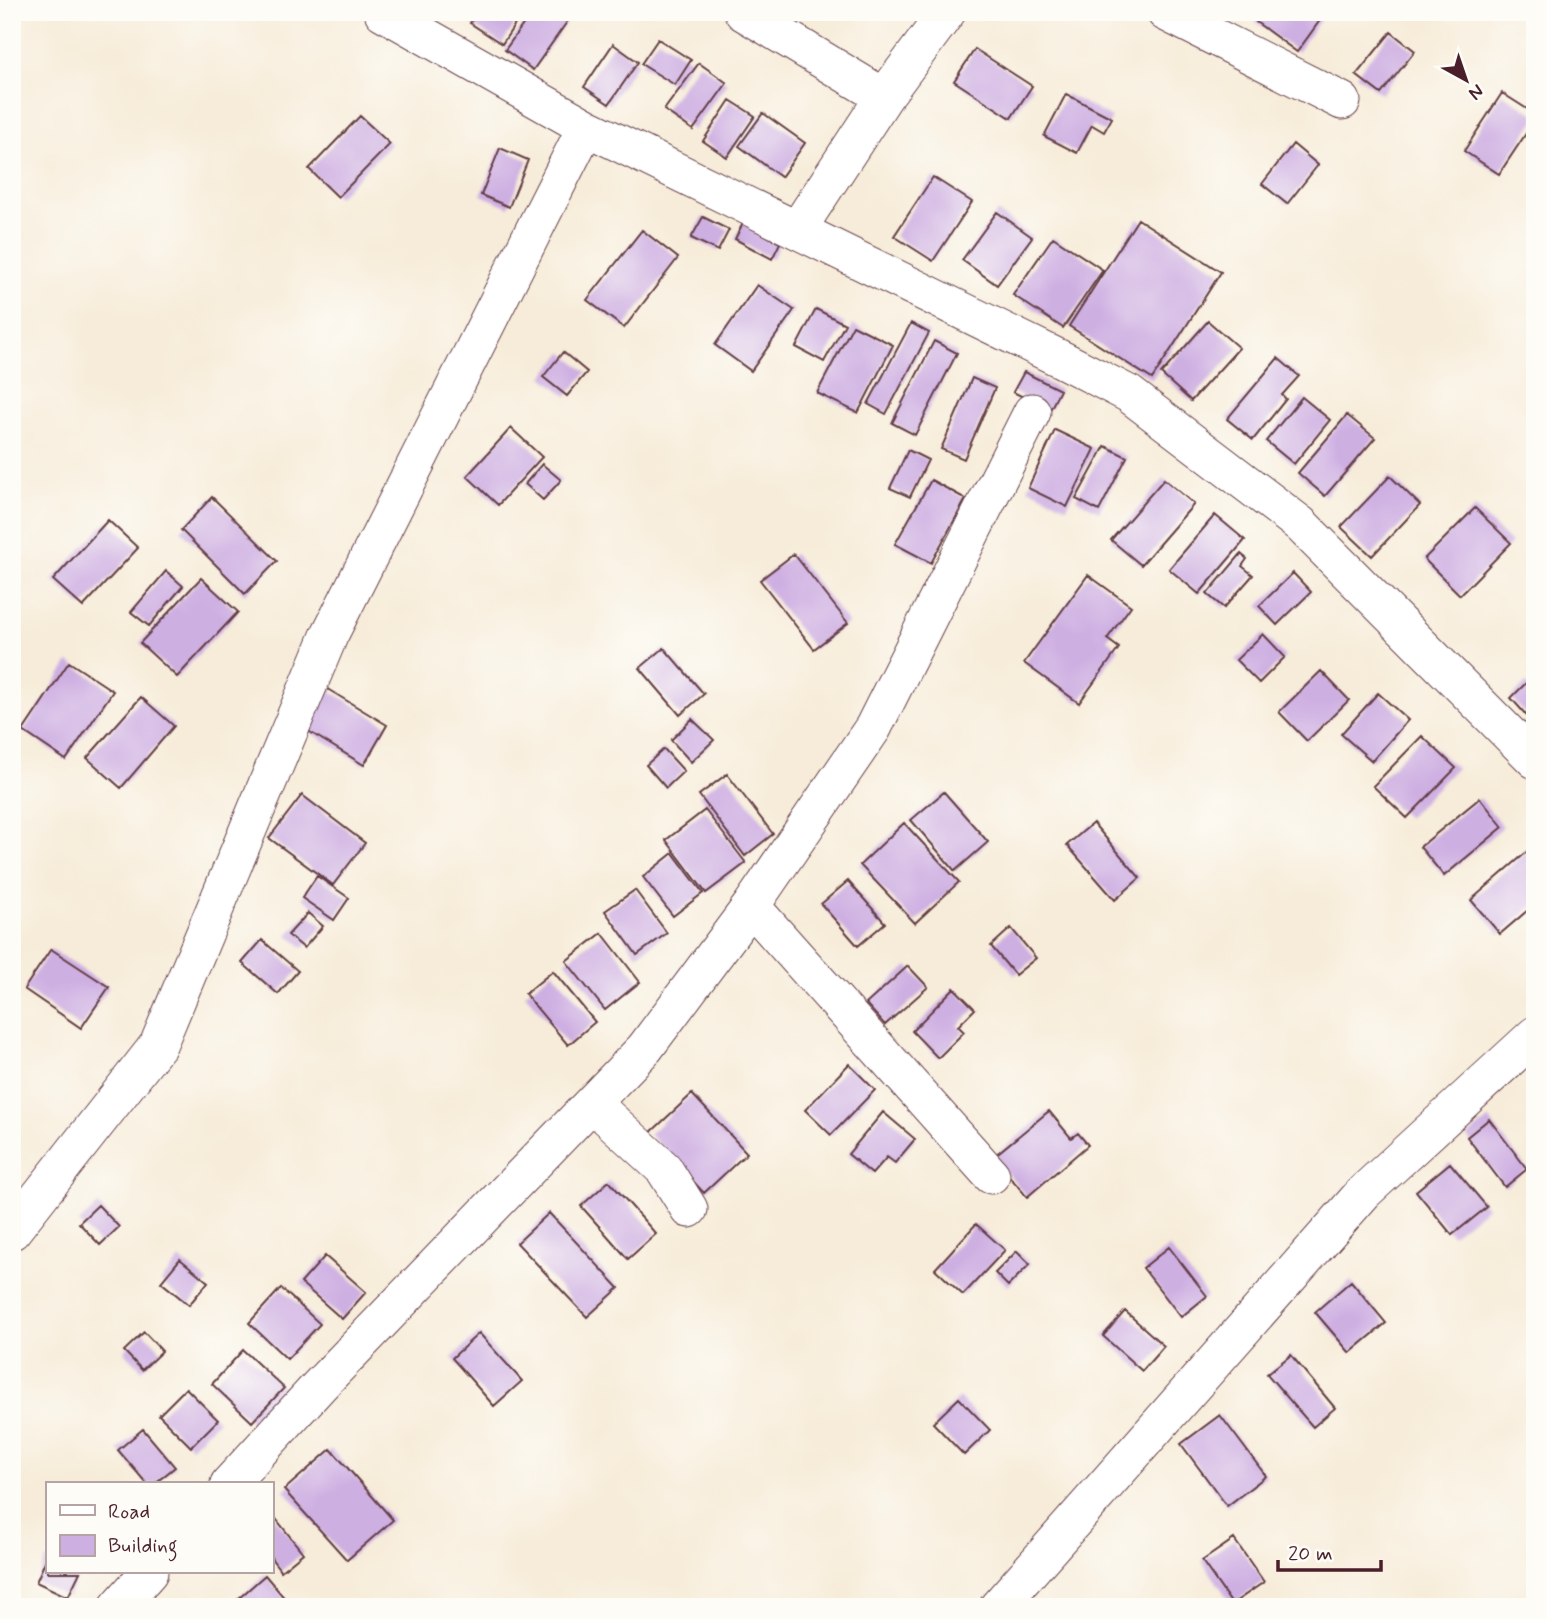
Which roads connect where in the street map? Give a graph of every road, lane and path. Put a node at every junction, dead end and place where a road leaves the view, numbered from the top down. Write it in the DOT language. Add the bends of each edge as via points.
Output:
graph roads {
  1 [pos="383,12"];
  2 [pos="743,12"];
  3 [pos="947,12"];
  4 [pos="1166,12"];
  5 [pos="884,97"];
  6 [pos="1342,101"];
  7 [pos="586,127"];
  8 [pos="797,230"];
  9 [pos="1031,412"];
  10 [pos="1535,760"];
  11 [pos="751,906"];
  12 [pos="1535,1035"];
  13 [pos="592,1103"];
  14 [pos="991,1175"];
  15 [pos="689,1209"];
  16 [pos="12,1231"];
  17 [pos="231,1482"];
  18 [pos="147,1574"];
  19 [pos="118,1607"];
  20 [pos="998,1607"];
  1 -- 7 [label="street"];
  2 -- 5 [label="street"];
  3 -- 5 [label="street"];
  4 -- 6 [label="street"];
  5 -- 8 [label="street"];
  7 -- 8 [label="street"];
  7 -- 16 [label="street" via="329,636 158,1045"];
  8 -- 10 [label="street" via="1129,394 1300,524"];
  9 -- 11 [label="street" via="873,728"];
  11 -- 13 [label="street" via="645,1048"];
  11 -- 14 [label="street"];
  12 -- 20 [label="street" via="1364,1192"];
  13 -- 15 [label="street" via="664,1169"];
  13 -- 17 [label="street"];
  18 -- 19 [label="street"];
}
